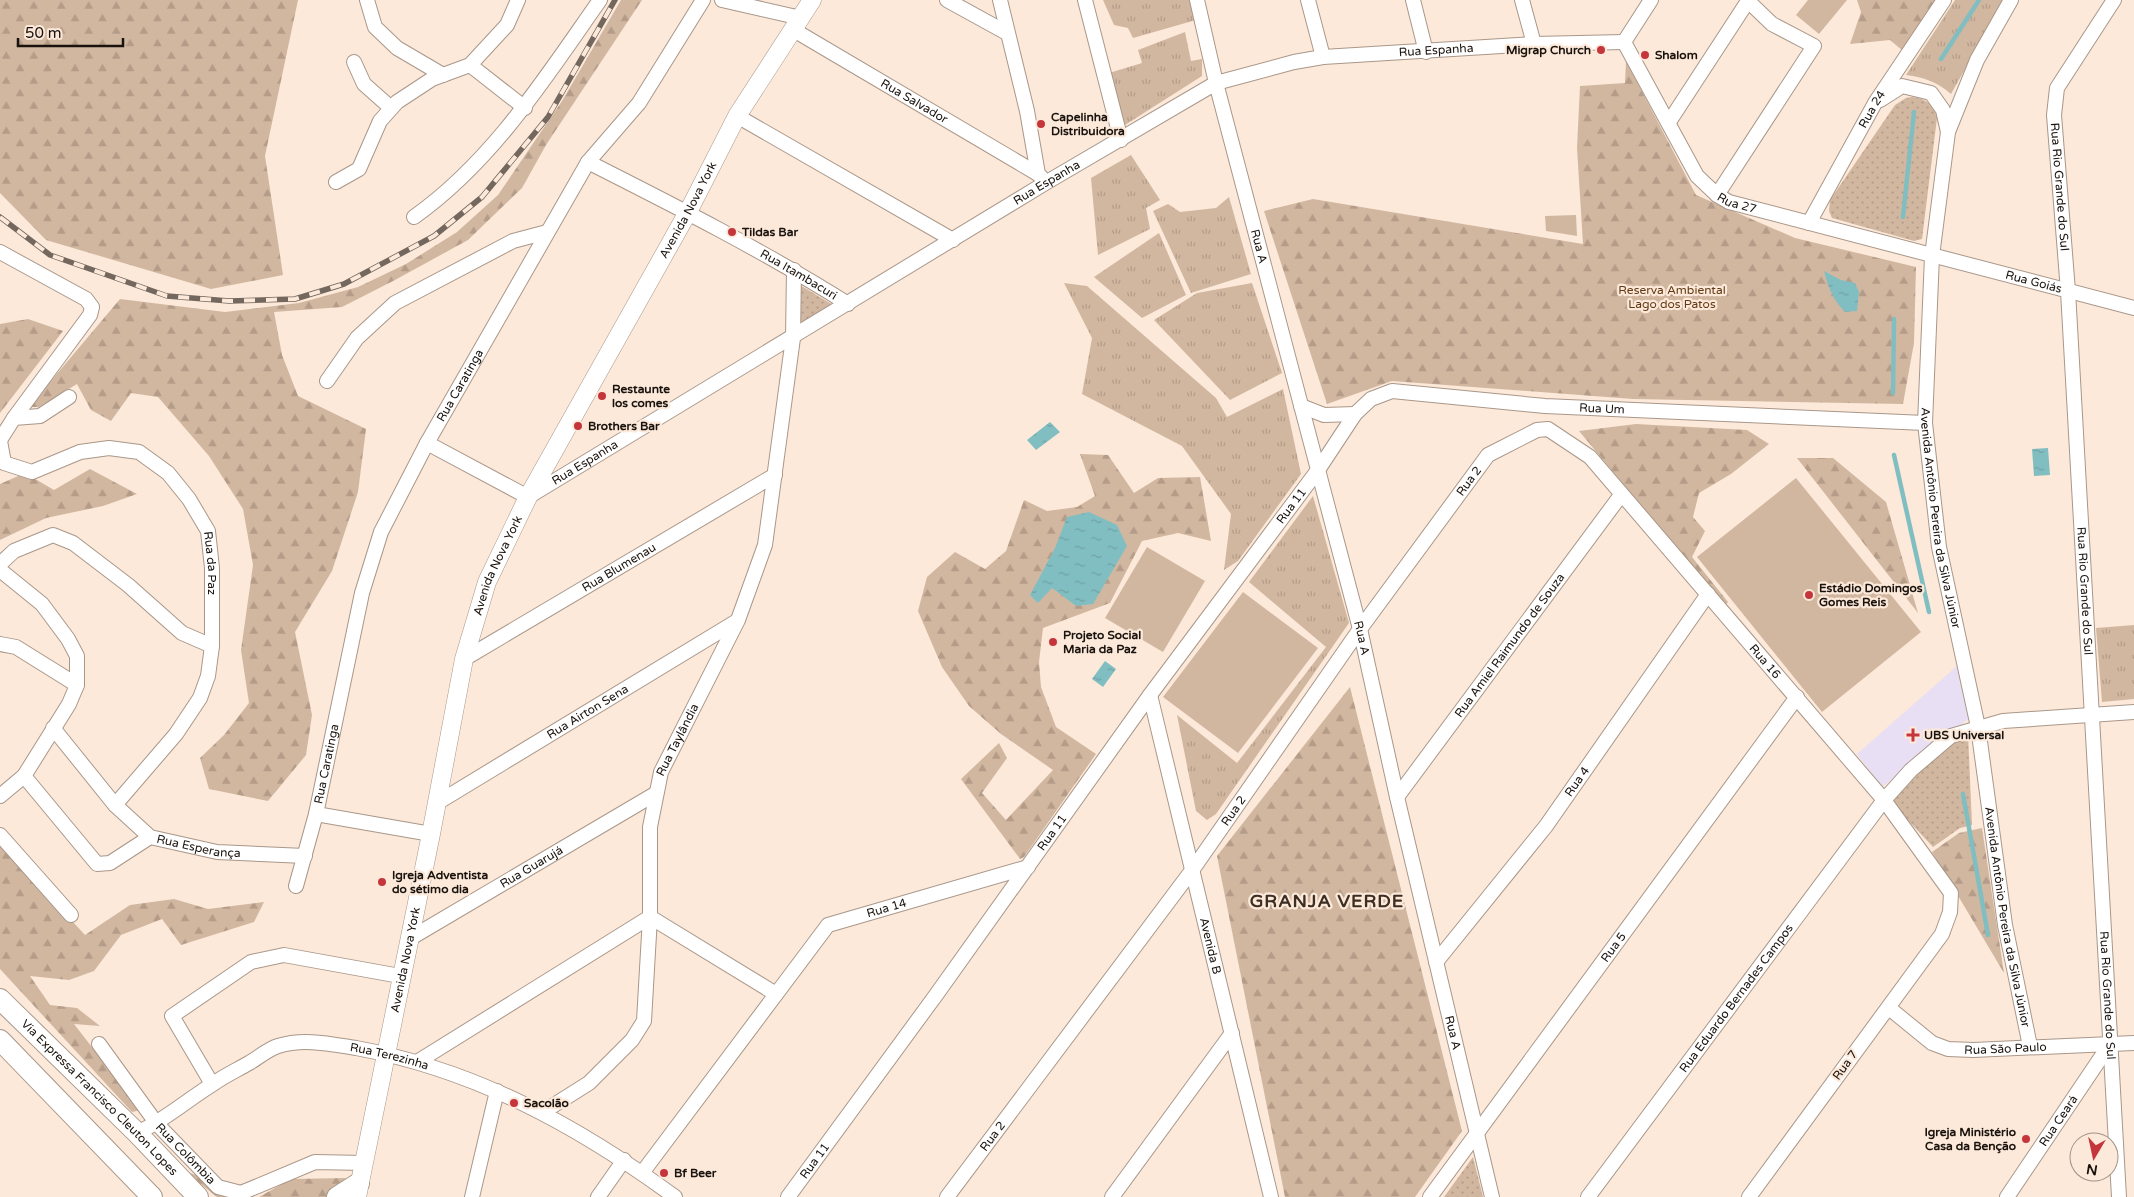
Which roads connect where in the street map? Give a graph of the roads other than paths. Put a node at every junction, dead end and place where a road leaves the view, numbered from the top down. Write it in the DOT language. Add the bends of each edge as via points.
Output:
graph roads {
  1 [pos="368,0"];
  2 [pos="518,0"];
  3 [pos="600,0"];
  4 [pos="703,0"];
  5 [pos="722,0"];
  6 [pos="812,0"];
  7 [pos="947,0"];
  8 [pos="1000,0"];
  9 [pos="1085,0"];
  10 [pos="1197,0"];
  11 [pos="1308,0"];
  12 [pos="1413,0"];
  13 [pos="1522,0"];
  14 [pos="1651,0"];
  15 [pos="1944,0"];
  16 [pos="2011,0"];
  17 [pos="2114,0"];
  18 [pos="1748,1"];
  19 [pos="796,24"];
  20 [pos="1007,33"];
  21 [pos="1624,42"];
  22 [pos="1534,44"];
  23 [pos="1426,52"];
  24 [pos="1323,57"];
  25 [pos="354,62"];
  26 [pos="470,65"];
  27 [pos="443,74"];
  28 [pos="1216,83"];
  29 [pos="1876,103"];
  30 [pos="391,108"];
  31 [pos="524,108"];
  32 [pos="736,116"];
  33 [pos="1669,122"];
  34 [pos="1948,132"];
  35 [pos="1121,140"];
  36 [pos="588,162"];
  37 [pos="1042,178"];
  38 [pos="336,182"];
  39 [pos="1717,195"];
  40 [pos="688,212"];
  41 [pos="414,217"];
  42 [pos="1809,223"];
  43 [pos="547,232"];
  44 [pos="953,240"];
  45 [pos="0,252"];
  46 [pos="1932,256"];
  47 [pos="794,270"];
  48 [pos="2068,291"];
  49 [pos="848,304"];
  50 [pos="2134,308"];
  51 [pos="793,338"];
  52 [pos="327,381"];
  53 [pos="69,397"];
  54 [pos="1301,406"];
  55 [pos="1545,406"];
  56 [pos="1355,414"];
  57 [pos="14,418"];
  58 [pos="1925,423"];
  59 [pos="1548,430"];
  60 [pos="0,440"];
  61 [pos="427,443"];
  62 [pos="1318,470"];
  63 [pos="775,475"];
  64 [pos="1621,495"];
  65 [pos="528,497"];
  66 [pos="0,564"];
  67 [pos="0,570"];
  68 [pos="1708,594"];
  69 [pos="738,620"];
  70 [pos="1360,629"];
  71 [pos="0,644"];
  72 [pos="212,646"];
  73 [pos="464,659"];
  74 [pos="77,685"];
  75 [pos="1150,695"];
  76 [pos="1797,697"];
  77 [pos="2134,712"];
  78 [pos="2092,713"];
  79 [pos="1978,727"];
  80 [pos="53,728"];
  81 [pos="24,776"];
  82 [pos="655,794"];
  83 [pos="0,796"];
  84 [pos="1397,797"];
  85 [pos="1884,800"];
  86 [pos="437,803"];
  87 [pos="115,805"];
  88 [pos="316,814"];
  89 [pos="0,834"];
  90 [pos="431,834"];
  91 [pos="150,837"];
  92 [pos="304,856"];
  93 [pos="1028,867"];
  94 [pos="1193,869"];
  95 [pos="296,886"];
  96 [pos="71,915"];
  97 [pos="650,917"];
  98 [pos="1942,934"];
  99 [pos="408,939"];
  100 [pos="1436,962"];
  101 [pos="400,976"];
  102 [pos="776,994"];
  103 [pos="0,999"];
  104 [pos="1889,1008"];
  105 [pos="1232,1033"];
  106 [pos="0,1040"];
  107 [pos="2134,1043"];
  108 [pos="99,1044"];
  109 [pos="2110,1044"];
  110 [pos="2030,1046"];
  111 [pos="385,1053"];
  112 [pos="417,1062"];
  113 [pos="212,1084"];
  114 [pos="497,1091"];
  115 [pos="543,1112"];
  116 [pos="157,1124"];
  117 [pos="1476,1132"];
  118 [pos="137,1133"];
  119 [pos="624,1160"];
  120 [pos="642,1173"];
  121 [pos="360,1181"];
  122 [pos="1270,1196"];
  123 [pos="152,1197"];
  124 [pos="198,1197"];
  125 [pos="337,1197"];
  126 [pos="472,1197"];
  127 [pos="598,1197"];
  128 [pos="675,1197"];
  129 [pos="788,1197"];
  130 [pos="947,1197"];
  131 [pos="1112,1197"];
  132 [pos="1430,1197"];
  133 [pos="1492,1197"];
  134 [pos="1588,1197"];
  135 [pos="1749,1197"];
  136 [pos="2007,1197"];
  137 [pos="2120,1197"];
  1 -- 27 [label="street" via="375,27 397,48"];
  2 -- 26 [label="street" via="507,25"];
  3 -- 31 [label="street"];
  4 -- 36 [label="street, Rua Caratinga" via="639,103"];
  5 -- 19 [label="street, Rua Salvador"];
  6 -- 19 [label="main road, Avenida Nova York"];
  7 -- 20 [label="street"];
  8 -- 20 [label="street"];
  9 -- 35 [label="street"];
  10 -- 28 [label="street, Rua A"];
  11 -- 24 [label="street"];
  12 -- 23 [label="street"];
  13 -- 22 [label="street"];
  14 -- 21 [label="street"];
  15 -- 29 [label="street, Rua 24"];
  16 -- 34 [label="street, Avenida Antônio Pereira da Silva Júnior" via="1977,60"];
  17 -- 48 [label="street, Rua Rio Grande do Sul" via="2058,88 2054,115"];
  18 -- 33 [label="street"];
  18 -- 39 [label="street" via="1772,24 1814,46"];
  19 -- 32 [label="main road, Avenida Nova York"];
  19 -- 37 [label="street, Rua Salvador"];
  20 -- 37 [label="street"];
  21 -- 22 [label="street, Rua Espanha"];
  21 -- 33 [label="street, Rua 27"];
  22 -- 23 [label="street, Rua Espanha"];
  23 -- 24 [label="street, Rua Espanha"];
  24 -- 28 [label="street, Rua Espanha"];
  25 -- 30 [label="street" via="364,84"];
  26 -- 27 [label="street"];
  26 -- 31 [label="street"];
  27 -- 30 [label="street"];
  28 -- 35 [label="street, Rua Espanha"];
  28 -- 54 [label="street, Rua A"];
  29 -- 34 [label="street" via="1902,86 1931,93 1943,110"];
  29 -- 42 [label="street, Rua 24"];
  30 -- 38 [label="street" via="380,121 359,169"];
  31 -- 41 [label="street" via="463,177"];
  32 -- 40 [label="main road, Avenida Nova York"];
  32 -- 44 [label="street"];
  33 -- 39 [label="street, Rua 27" via="1697,176"];
  34 -- 46 [label="street, Avenida Antônio Pereira da Silva Júnior"];
  35 -- 37 [label="street, Rua Espanha"];
  36 -- 40 [label="street, Rua Itambacuri"];
  36 -- 43 [label="street, Rua Caratinga"];
  37 -- 44 [label="street, Rua Espanha"];
  39 -- 42 [label="street, Rua 27" via="1729,202"];
  40 -- 47 [label="street, Rua Itambacuri"];
  40 -- 65 [label="main road, Avenida Nova York"];
  42 -- 46 [label="street, Rua 27"];
  43 -- 52 [label="street" via="513,241 395,303 358,338"];
  43 -- 61 [label="street, Rua Caratinga"];
  44 -- 49 [label="street, Rua Espanha"];
  45 -- 57 [label="street, Rua da Paz" via="86,299 92,307 90,315"];
  46 -- 48 [label="street, Rua Goiás"];
  46 -- 58 [label="street, Avenida Antônio Pereira da Silva Júnior"];
  47 -- 49 [label="street, Rua Itambacuri"];
  47 -- 51 [label="street, Rua Taylândia"];
  48 -- 50 [label="street, Rua Goiás"];
  48 -- 78 [label="street, Rua Rio Grande do Sul"];
  49 -- 51 [label="street, Rua Espanha"];
  51 -- 63 [label="street, Rua Taylândia"];
  51 -- 65 [label="street, Rua Espanha"];
  53 -- 57 [label="street" via="40,416"];
  54 -- 56 [label="street" via="1324,415"];
  54 -- 62 [label="street, Rua A"];
  55 -- 56 [label="street, Rua Um" via="1392,391 1371,399"];
  55 -- 58 [label="street, Rua Um"];
  55 -- 59 [label="street"];
  56 -- 62 [label="street, Rua Um"];
  57 -- 60 [label="street, Rua da Paz"];
  58 -- 79 [label="street, Avenida Antônio Pereira da Silva Júnior" via="1939,547"];
  59 -- 64 [label="street, Rua 16" via="1590,456"];
  59 -- 70 [label="street, Rua 2" via="1537,430 1488,456"];
  60 -- 72 [label="street, Rua da Paz" via="4,464 32,472 80,452 109,448 139,452 168,473 208,530 212,568"];
  61 -- 65 [label="street"];
  61 -- 88 [label="street, Rua Caratinga" via="381,532 362,593"];
  62 -- 70 [label="street, Rua A"];
  62 -- 75 [label="street, Rua 11"];
  63 -- 69 [label="street, Rua Taylândia" via="765,544"];
  63 -- 73 [label="street, Rua Blumenau"];
  64 -- 68 [label="street, Rua 16"];
  64 -- 84 [label="street, Rua Amiel Raimundo de Souza"];
  65 -- 73 [label="main road, Avenida Nova York" via="487,582"];
  66 -- 72 [label="street" via="14,551 53,535 73,543 128,585 182,633"];
  67 -- 74 [label="street" via="42,604 68,639 76,656"];
  68 -- 76 [label="street, Rua 16"];
  68 -- 100 [label="street, Rua 4" via="1546,826"];
  69 -- 82 [label="street, Rua Taylândia" via="661,772"];
  69 -- 86 [label="street, Rua Airton Sena"];
  70 -- 84 [label="street, Rua A"];
  70 -- 94 [label="street, Rua 2"];
  71 -- 74 [label="street" via="16,647"];
  72 -- 87 [label="street, Rua da Paz" via="208,676 200,698 176,734"];
  73 -- 86 [label="main road, Avenida Nova York"];
  74 -- 80 [label="street"];
  75 -- 93 [label="street, Rua 11"];
  75 -- 94 [label="street, Avenida B"];
  76 -- 85 [label="street, Rua 16"];
  76 -- 117 [label="street, Rua 5"];
  77 -- 78 [label="street, Rua Eduardo Bernades Campos"];
  78 -- 79 [label="street, Rua Eduardo Bernades Campos" via="2002,721"];
  78 -- 109 [label="street, Rua Rio Grande do Sul"];
  79 -- 85 [label="street, Rua Eduardo Bernades Campos" via="1950,736 1911,770"];
  79 -- 110 [label="street, Avenida Antônio Pereira da Silva Júnior" via="2005,924"];
  80 -- 81 [label="street"];
  80 -- 87 [label="street, Rua Esperança"];
  81 -- 83 [label="street"];
  81 -- 91 [label="street" via="97,864 110,863"];
  82 -- 97 [label="street, Rua Taylândia" via="650,827"];
  82 -- 99 [label="street, Rua Guarujá"];
  84 -- 100 [label="street, Rua A"];
  85 -- 98 [label="street, Rua 16" via="1951,893 1950,912"];
  85 -- 134 [label="street, Rua Eduardo Bernades Campos"];
  86 -- 90 [label="main road, Avenida Nova York"];
  87 -- 91 [label="street, Rua Esperança"];
  88 -- 90 [label="street, Rua Caratinga"];
  88 -- 92 [label="street, Rua Caratinga"];
  89 -- 96 [label="street"];
  90 -- 99 [label="main road, Avenida Nova York"];
  91 -- 92 [label="street, Rua Esperança" via="217,852"];
  92 -- 95 [label="street, Rua Caratinga"];
  93 -- 102 [label="street, Rua 14" via="828,925"];
  93 -- 129 [label="street, Rua 11"];
  94 -- 105 [label="street, Avenida B"];
  94 -- 130 [label="street, Rua 2"];
  97 -- 102 [label="street"];
  97 -- 112 [label="street"];
  97 -- 115 [label="street, Rua Taylândia" via="644,1021 632,1040 589,1084"];
  98 -- 104 [label="street, Rua 7"];
  99 -- 101 [label="main road, Avenida Nova York"];
  100 -- 117 [label="street, Rua A"];
  101 -- 111 [label="main road, Avenida Nova York"];
  101 -- 113 [label="street" via="284,955 251,962 172,1016"];
  102 -- 120 [label="street, Rua 14"];
  103 -- 118 [label="highway, Via Expressa Francisco Cleuton Lopes"];
  104 -- 110 [label="street, Rua São Paulo" via="1932,1043 1948,1048 1973,1050"];
  104 -- 135 [label="street, Rua 7"];
  105 -- 122 [label="street, Avenida B"];
  105 -- 131 [label="street"];
  106 -- 123 [label="highway"];
  107 -- 109 [label="street, Rua São Paulo"];
  108 -- 116 [label="street, Rua Colômbia"];
  109 -- 110 [label="street, Rua São Paulo"];
  109 -- 136 [label="street, Rua Ceará"];
  109 -- 137 [label="street, Rua Rio Grande do Sul"];
  111 -- 112 [label="street, Rua Terezinha"];
  111 -- 113 [label="street, Rua Terezinha" via="314,1041 278,1046"];
  111 -- 121 [label="main road, Avenida Nova York"];
  112 -- 114 [label="street, Rua Terezinha"];
  113 -- 116 [label="street, Rua Terezinha"];
  114 -- 115 [label="street, Rua Terezinha"];
  114 -- 126 [label="street"];
  115 -- 119 [label="street, Rua Terezinha"];
  116 -- 118 [label="street, Rua Terezinha"];
  116 -- 121 [label="street, Rua Colômbia" via="218,1187 241,1193 315,1162"];
  117 -- 132 [label="street, Rua 5"];
  117 -- 133 [label="street, Rua A"];
  118 -- 124 [label="highway, Via Expressa Francisco Cleuton Lopes"];
  119 -- 120 [label="street, Rua Terezinha"];
  119 -- 127 [label="street"];
  120 -- 128 [label="street, Rua Terezinha"];
  121 -- 125 [label="highway"];
}
